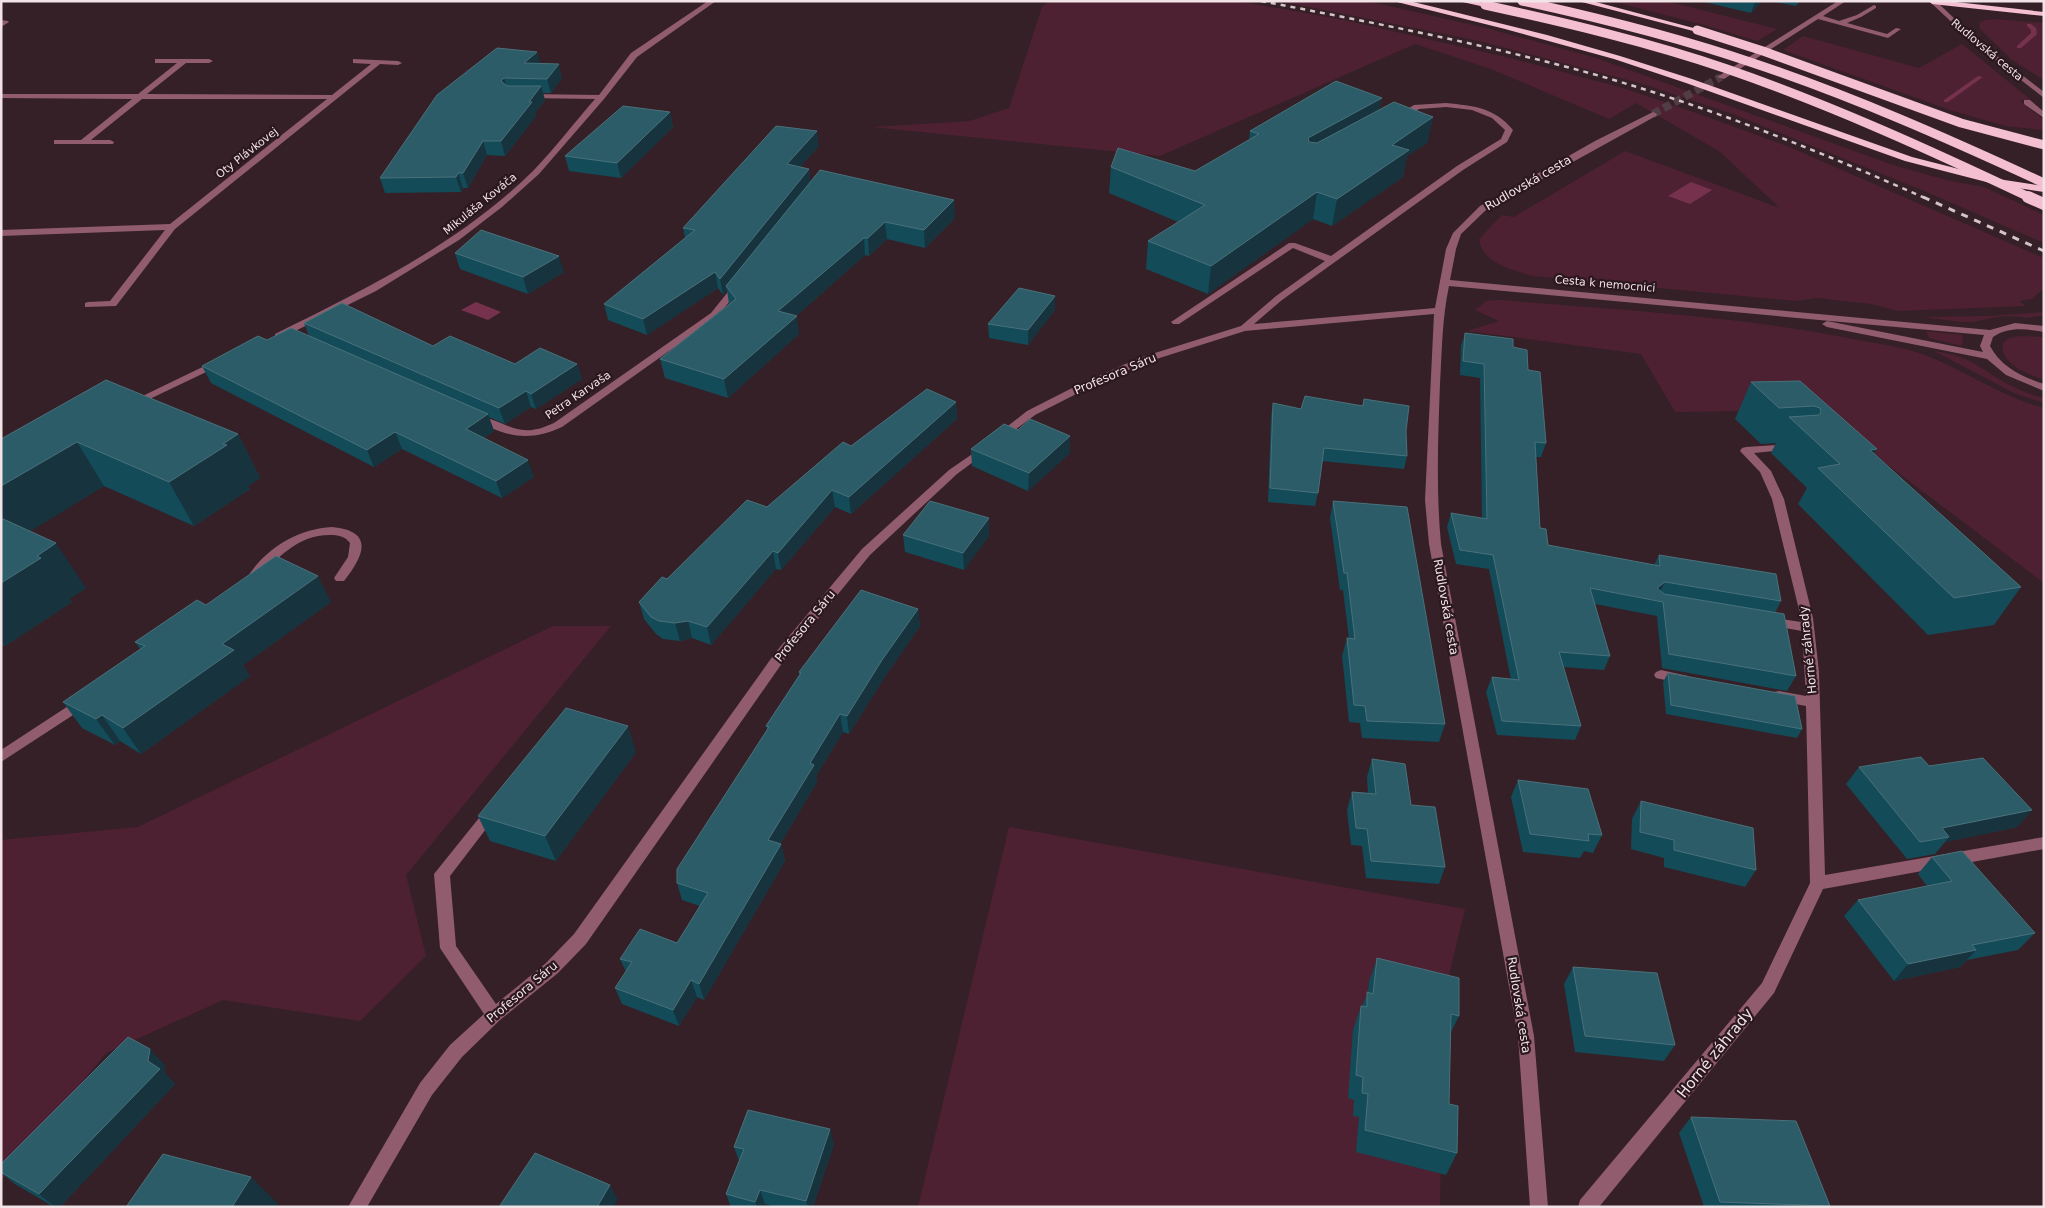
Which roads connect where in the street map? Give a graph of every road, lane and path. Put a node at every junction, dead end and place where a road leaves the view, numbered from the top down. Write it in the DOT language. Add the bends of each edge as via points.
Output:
graph roads {
  1 [pos="713,1"];
  2 [pos="1397,1"];
  3 [pos="1462,1"];
  4 [pos="1522,1"];
  5 [pos="1582,1"];
  6 [pos="1843,1"];
  7 [pos="1932,2"];
  8 [pos="1874,7"];
  9 [pos="1944,13"];
  10 [pos="2044,14"];
  11 [pos="1818,18"];
  12 [pos="2044,20"];
  13 [pos="1839,23"];
  14 [pos="1898,29"];
  15 [pos="158,61"];
  16 [pos="184,61"];
  17 [pos="209,61"];
  18 [pos="356,61"];
  19 [pos="378,62"];
  20 [pos="398,63"];
  21 [pos="1721,77"];
  22 [pos="1,96"];
  23 [pos="140,96"];
  24 [pos="521,96"];
  25 [pos="2044,96"];
  26 [pos="336,97"];
  27 [pos="601,97"];
  28 [pos="2027,102"];
  29 [pos="1653,114"];
  30 [pos="2044,116"];
  31 [pos="1392,121"];
  32 [pos="57,142"];
  33 [pos="84,142"];
  34 [pos="110,142"];
  35 [pos="2044,145"];
  36 [pos="2044,183"];
  37 [pos="2044,188"];
  38 [pos="2044,204"];
  39 [pos="172,227"];
  40 [pos="1,233"];
  41 [pos="1332,260"];
  42 [pos="744,277"];
  43 [pos="1446,283"];
  44 [pos="88,305"];
  45 [pos="1440,311"];
  46 [pos="1763,311"];
  47 [pos="1176,322"];
  48 [pos="1244,328"];
  49 [pos="2044,328"];
  50 [pos="1992,333"];
  51 [pos="269,340"];
  52 [pos="1990,356"];
  53 [pos="228,357"];
  54 [pos="2044,388"];
  55 [pos="122,408"];
  56 [pos="464,412"];
  57 [pos="1796,447"];
  58 [pos="340,578"];
  59 [pos="241,590"];
  60 [pos="1761,620"];
  61 [pos="1808,628"];
  62 [pos="1661,675"];
  63 [pos="1699,682"];
  64 [pos="1766,694"];
  65 [pos="90,696"];
  66 [pos="1813,702"];
  67 [pos="1,757"];
  68 [pos="501,800"];
  69 [pos="2044,843"];
  70 [pos="1818,883"];
  71 [pos="494,1015"];
  72 [pos="357,1207"];
  73 [pos="1539,1207"];
  74 [pos="1587,1207"];
  1 -- 27 [label="street, Mikuláša Kováča" via="634,55"];
  2 -- 37 [label="highway, bridge" via="1588,48 1893,154 1976,177"];
  3 -- 38 [label="highway, bridge" via="1626,38 1748,77 1869,123"];
  4 -- 36 [label="highway, bridge" via="1647,31 1761,65 1896,117"];
  5 -- 35 [label="highway, bridge" via="1697,30 1961,123"];
  6 -- 11 [label="street"];
  7 -- 9 [label="street, Rudlovská cesta"];
  7 -- 10 [label="highway"];
  8 -- 13 [label="street"];
  9 -- 12 [label="highway"];
  9 -- 25 [label="street, Rudlovská cesta"];
  11 -- 13 [label="street"];
  11 -- 21 [label="street"];
  13 -- 14 [label="street" via="1888,36"];
  15 -- 16 [label="street"];
  16 -- 17 [label="street"];
  16 -- 23 [label="street"];
  18 -- 19 [label="street"];
  19 -- 20 [label="street"];
  19 -- 26 [label="street, Oty Plávkovej"];
  22 -- 23 [label="street"];
  23 -- 26 [label="street"];
  23 -- 33 [label="street"];
  24 -- 27 [label="street"];
  26 -- 39 [label="street, Oty Plávkovej"];
  27 -- 51 [label="street, Mikuláša Kováča" via="536,172 499,206 456,238 373,289 290,334"];
  28 -- 30 [label="street"];
  29 -- 43 [label="street, Rudlovská cesta" via="1483,208 1457,232"];
  31 -- 41 [label="street" via="1417,107 1446,105 1474,108 1495,116 1509,130 1504,140"];
  32 -- 33 [label="street"];
  33 -- 34 [label="street"];
  39 -- 40 [label="street"];
  39 -- 44 [label="street, Oty Plávkovej" via="113,304"];
  41 -- 47 [label="street" via="1292,245"];
  41 -- 48 [label="street" via="1278,298"];
  42 -- 56 [label="street, Petra Karvaša" via="714,315 544,432 525,435 509,432"];
  43 -- 45 [label="street, Rudlovská cesta"];
  43 -- 46 [label="street, Cesta k nemocnici"];
  45 -- 48 [label="street, Profesora Sáru"];
  45 -- 73 [label="street, Rudlovská cesta" via="1432,442 1431,500 1435,544 1526,1036"];
  46 -- 50 [label="street, Cesta k nemocnici"];
  46 -- 52 [label="street, Cesta k nemocnici"];
  48 -- 71 [label="street, Profesora Sáru" via="1143,360 1082,387 1032,413 953,472 866,552 780,656 580,939 552,968"];
  49 -- 50 [label="street, Cesta k nemocnici" via="2013,327"];
  50 -- 52 [label="street" via="1985,343"];
  52 -- 54 [label="street, Cesta k nemocnici" via="2008,372"];
  53 -- 55 [label="street"];
  57 -- 61 [label="street, Horné záhrady" via="1746,451 1765,471 1778,499"];
  58 -- 59 [label="street" via="356,552 356,542 351,536 337,531 322,531 287,544 265,562"];
  60 -- 61 [label="street"];
  61 -- 66 [label="street, Horné záhrady"];
  62 -- 63 [label="street"];
  64 -- 66 [label="street"];
  65 -- 67 [label="street"];
  66 -- 70 [label="street, Horné záhrady"];
  68 -- 71 [label="street" via="442,874 448,948"];
  69 -- 70 [label="street"];
  70 -- 74 [label="street, Horné záhrady" via="1768,988"];
  71 -- 72 [label="street, Profesora Sáru" via="456,1051 426,1089"];
}
